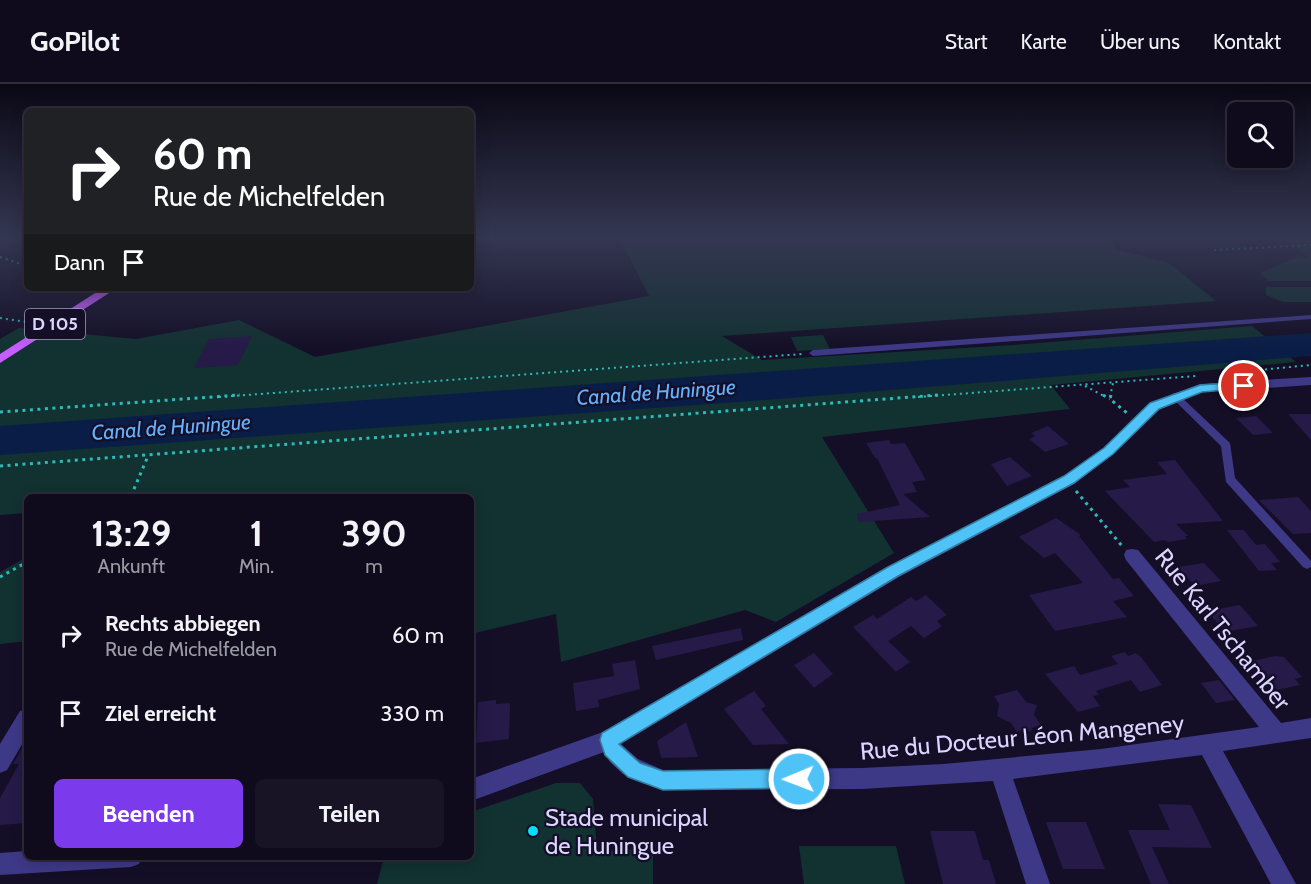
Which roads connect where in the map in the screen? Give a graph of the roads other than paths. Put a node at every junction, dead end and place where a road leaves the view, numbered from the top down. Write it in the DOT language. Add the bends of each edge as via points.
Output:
graph roads {
  1 [pos="106,291"];
  2 [pos="1311,317"];
  3 [pos="813,353"];
  4 [pos="0,359"];
  5 [pos="1311,381"];
  6 [pos="1175,396"];
  7 [pos="1132,555"];
  8 [pos="1307,564"];
  9 [pos="24,723"];
  10 [pos="1311,728"];
  11 [pos="1277,734"];
  12 [pos="609,740"];
  13 [pos="1208,746"];
  14 [pos="0,763"];
  15 [pos="1000,770"];
  16 [pos="474,788"];
  17 [pos="66,860"];
  18 [pos="0,864"];
  19 [pos="1038,884"];
  20 [pos="1284,884"];
  1 -- 4 [label="main road, D 105"];
  2 -- 3 [label="lane"];
  5 -- 6 [label="street" via="1200,388"];
  6 -- 8 [label="lane" via="1226,446 1230,479"];
  6 -- 12 [label="street" via="1155,406 1108,451 1066,481 893,572"];
  7 -- 11 [label="street, Rue Karl Tschamber"];
  9 -- 14 [label="street"];
  10 -- 11 [label="street, Rue du Docteur Léon Mangeney"];
  11 -- 13 [label="street, Rue du Docteur Léon Mangeney"];
  12 -- 15 [label="street, Rue du Docteur Léon Mangeney" via="611,749 634,770 663,780 890,778"];
  12 -- 16 [label="street"];
  13 -- 15 [label="street, Rue du Docteur Léon Mangeney"];
  13 -- 20 [label="street"];
  15 -- 19 [label="street"];
  17 -- 18 [label="street"];
}
